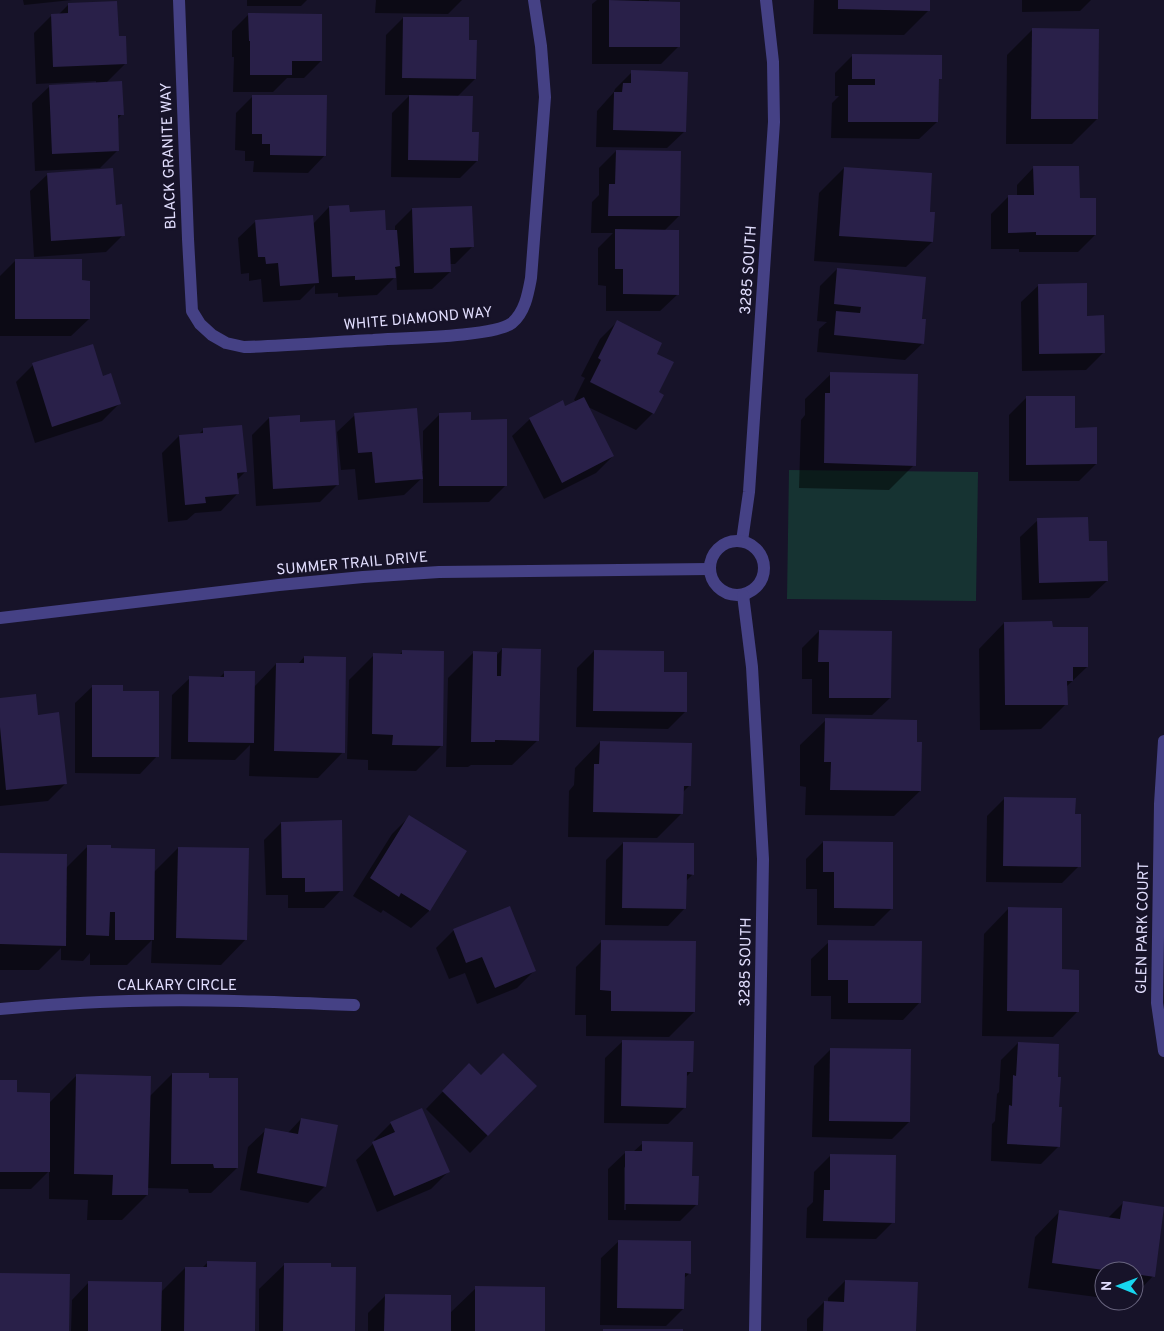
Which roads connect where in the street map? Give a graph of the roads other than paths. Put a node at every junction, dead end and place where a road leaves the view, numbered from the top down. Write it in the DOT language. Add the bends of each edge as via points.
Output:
graph roads {
  1 [pos="179,0"];
  2 [pos="534,0"];
  3 [pos="766,0"];
  4 [pos="192,311"];
  5 [pos="742,541"];
  6 [pos="709,569"];
  7 [pos="743,595"];
  8 [pos="0,618"];
  9 [pos="1164,741"];
  10 [pos="1162,804"];
  11 [pos="354,1006"];
  12 [pos="0,1009"];
  13 [pos="1164,1051"];
  14 [pos="755,1331"];
  1 -- 4 [label="street, BLACK GRANITE WAY"];
  2 -- 4 [label="street, WHITE DIAMOND WAY" via="544,74 544,120 531,278 528,296 511,323 488,331 466,333 244,347 226,343 212,335"];
  3 -- 5 [label="street, 3285 SOUTH" via="774,122 749,492"];
  5 -- 6 [label="street" via="719,547"];
  5 -- 7 [label="street" via="762,556 764,568 754,590"];
  6 -- 7 [label="street" via="712,581 720,590 730,595"];
  6 -- 8 [label="street, SUMMER TRAIL DRIVE" via="439,572 363,577"];
  7 -- 14 [label="street, 3285 SOUTH" via="752,667 763,859"];
  9 -- 10 [label="street, GLEN PARK COURT"];
  10 -- 13 [label="street, GLEN PARK COURT" via="1157,1003"];
  11 -- 12 [label="street, CALKARY CIRCLE" via="130,1001"];
}
